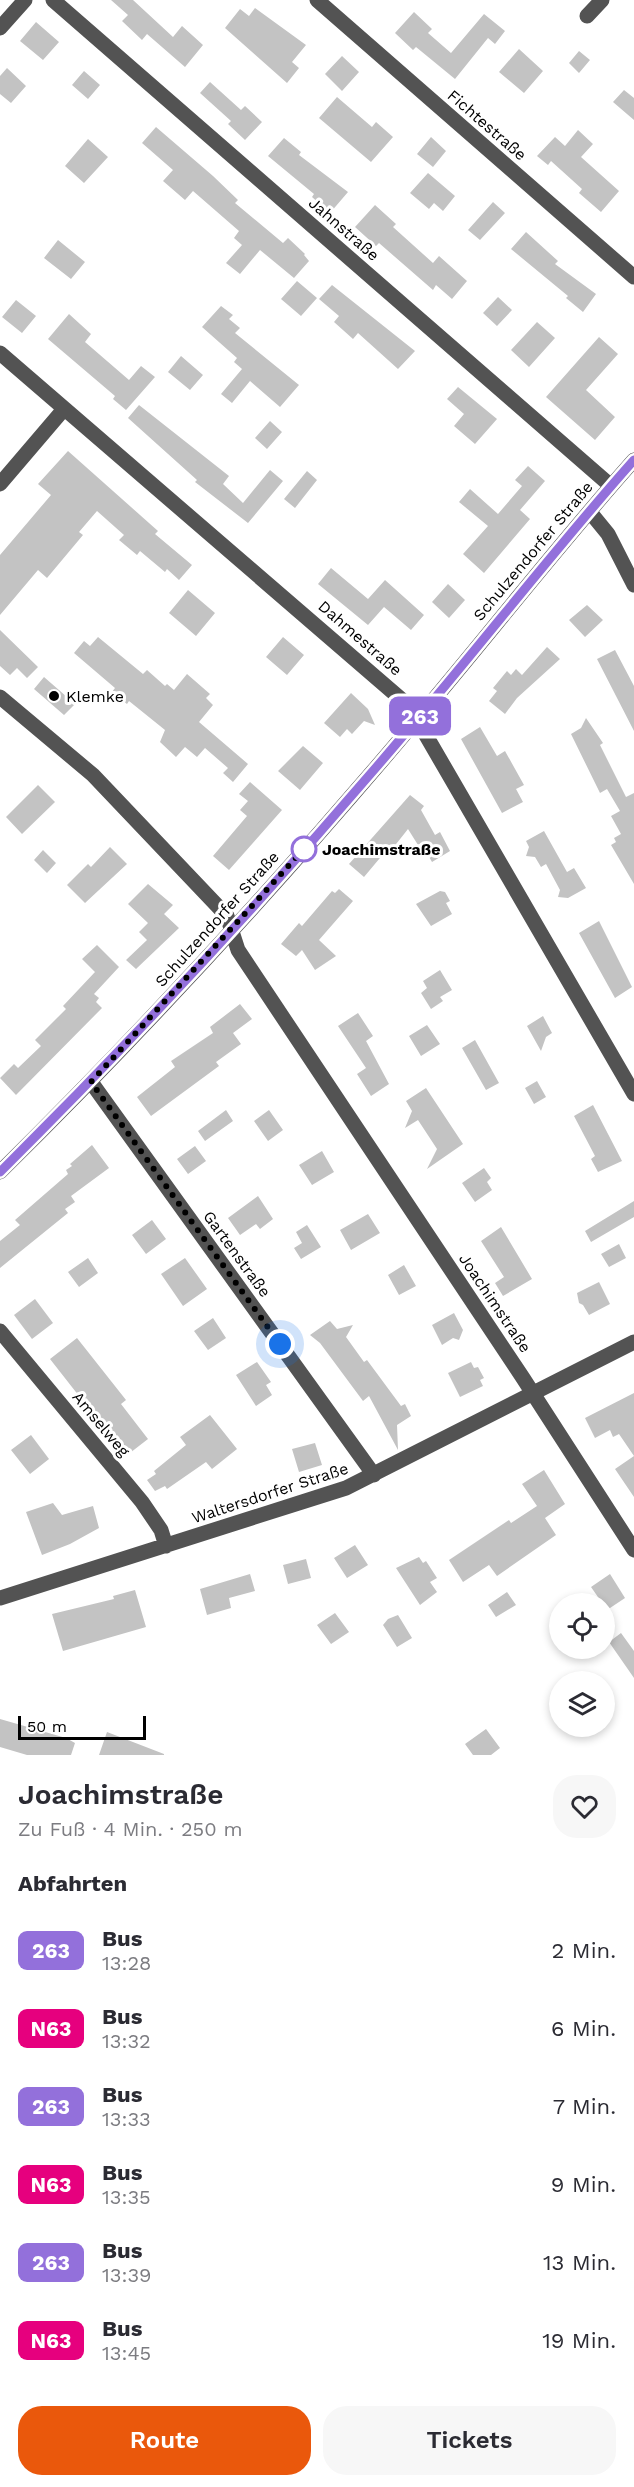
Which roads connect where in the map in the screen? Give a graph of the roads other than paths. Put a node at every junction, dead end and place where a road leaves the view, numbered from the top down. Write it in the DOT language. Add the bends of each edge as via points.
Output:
graph roads {
  1 [pos="25,0"];
  2 [pos="53,0"];
  3 [pos="317,0"];
  4 [pos="602,0"];
  5 [pos="586,16"];
  6 [pos="0,28"];
  7 [pos="634,277"];
  8 [pos="0,353"];
  9 [pos="64,409"];
  10 [pos="634,460"];
  11 [pos="0,484"];
  12 [pos="611,486"];
  13 [pos="590,512"];
  14 [pos="634,585"];
  15 [pos="0,697"];
  16 [pos="418,719"];
  17 [pos="231,929"];
  18 [pos="91,1082"];
  19 [pos="634,1094"];
  20 [pos="0,1172"];
  21 [pos="0,1331"];
  22 [pos="634,1342"];
  23 [pos="532,1394"];
  24 [pos="374,1475"];
  25 [pos="166,1546"];
  26 [pos="634,1550"];
  27 [pos="0,1598"];
  1 -- 6 [label="street"];
  2 -- 12 [label="street, Jahnstraße"];
  3 -- 7 [label="street, Fichtestraße"];
  4 -- 5 [label="street"];
  8 -- 9 [label="street, Dahmestraße"];
  9 -- 11 [label="street"];
  9 -- 16 [label="street, Dahmestraße" via="399,696"];
  10 -- 12 [label="street, Schulzendorfer Straße"];
  12 -- 13 [label="street, Schulzendorfer Straße"];
  13 -- 14 [label="street" via="608,534"];
  13 -- 16 [label="street, Schulzendorfer Straße"];
  15 -- 17 [label="street, Joachimstraße" via="93,775 227,916"];
  16 -- 17 [label="street, Schulzendorfer Straße"];
  16 -- 19 [label="street, Dahmestraße"];
  17 -- 18 [label="street, Schulzendorfer Straße"];
  17 -- 23 [label="street, Joachimstraße" via="238,950"];
  18 -- 20 [label="street, Schulzendorfer Straße"];
  18 -- 24 [label="street, Gartenstraße"];
  21 -- 25 [label="street, Amselweg" via="142,1502 161,1530"];
  22 -- 23 [label="street, Waltersdorfer Straße"];
  23 -- 24 [label="street, Waltersdorfer Straße"];
  23 -- 26 [label="street, Joachimstraße"];
  24 -- 25 [label="street, Waltersdorfer Straße" via="317,1499"];
  25 -- 27 [label="street, Waltersdorfer Straße"];
}
